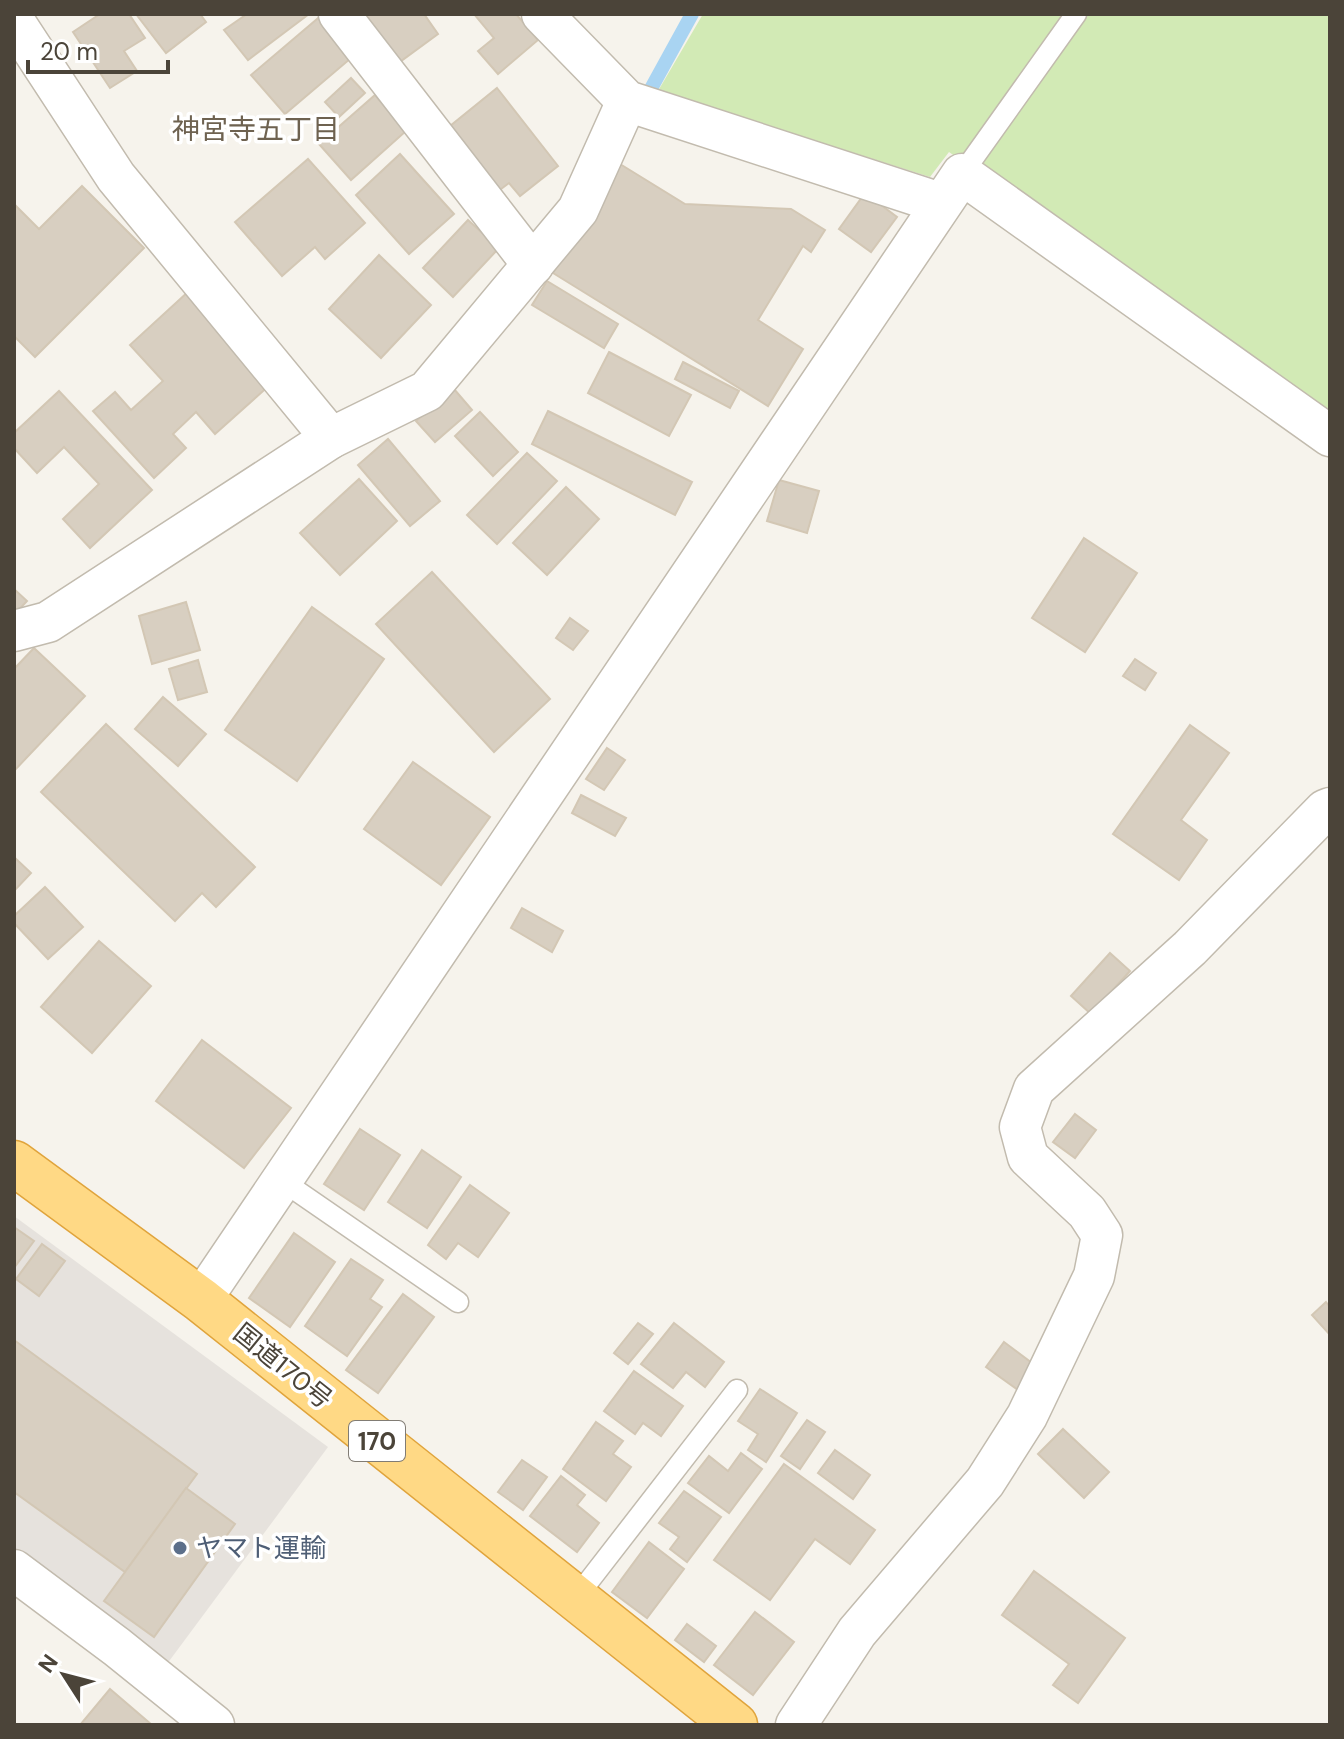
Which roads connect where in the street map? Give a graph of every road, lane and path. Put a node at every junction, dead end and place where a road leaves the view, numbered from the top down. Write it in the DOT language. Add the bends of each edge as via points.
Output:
graph roads {
  1 [pos="339,14"];
  2 [pos="542,14"];
  3 [pos="1076,14"];
  4 [pos="14,21"];
  5 [pos="627,101"];
  6 [pos="951,189"];
  7 [pos="533,265"];
  8 [pos="1330,436"];
  9 [pos="331,438"];
  10 [pos="14,631"];
  11 [pos="1330,808"];
  12 [pos="14,1163"];
  13 [pos="281,1180"];
  14 [pos="201,1300"];
  15 [pos="458,1302"];
  16 [pos="737,1390"];
  17 [pos="14,1570"];
  18 [pos="575,1599"];
  19 [pos="214,1725"];
  20 [pos="735,1725"];
  21 [pos="796,1725"];
  1 -- 7 [label="street"];
  2 -- 5 [label="street"];
  3 -- 6 [label="lane"];
  4 -- 9 [label="street" via="116,177"];
  5 -- 6 [label="street"];
  5 -- 7 [label="street" via="578,210"];
  6 -- 8 [label="street"];
  6 -- 13 [label="street"];
  7 -- 9 [label="street" via="427,391"];
  9 -- 10 [label="street" via="48,622"];
  11 -- 21 [label="street" via="1190,948 1034,1089 1020,1127 1028,1157 1087,1212 1102,1235 1094,1276 1027,1416 985,1482 857,1632"];
  12 -- 14 [label="highway, 国道170号 / 170"];
  13 -- 14 [label="street"];
  13 -- 15 [label="lane"];
  14 -- 18 [label="highway, 国道170号 / 170"];
  16 -- 18 [label="lane"];
  17 -- 19 [label="street"];
  18 -- 20 [label="highway, 国道170号 / 170"];
}
